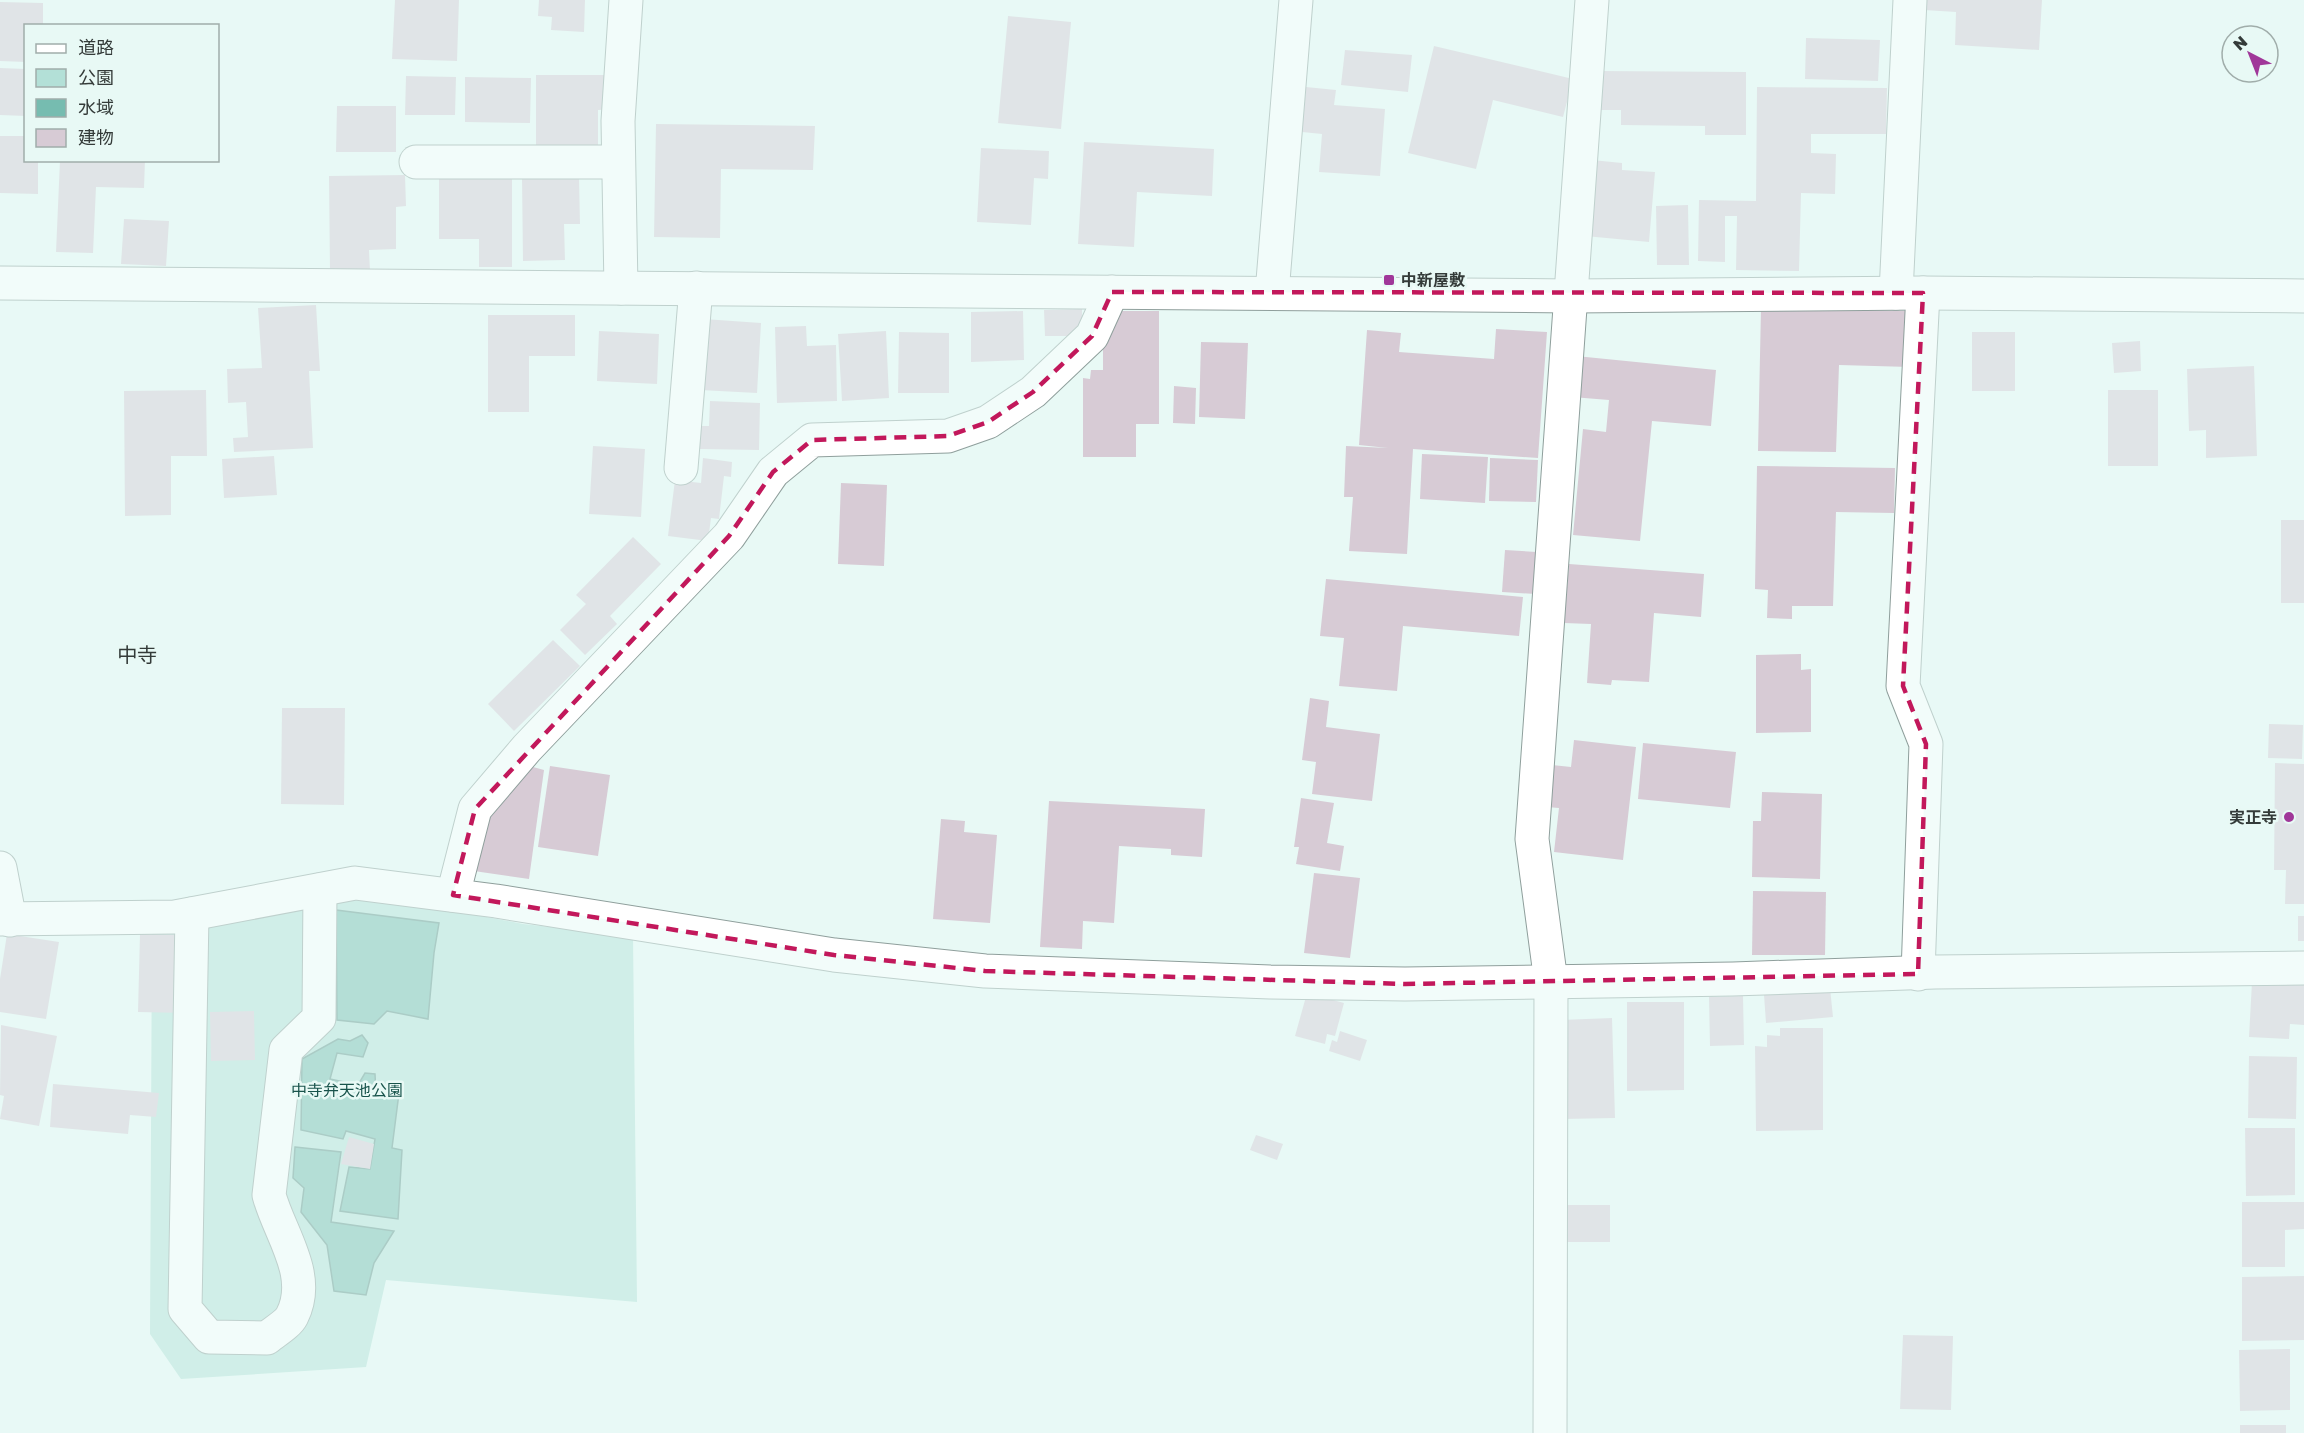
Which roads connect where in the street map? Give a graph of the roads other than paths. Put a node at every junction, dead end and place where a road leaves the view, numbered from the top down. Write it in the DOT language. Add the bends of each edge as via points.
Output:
graph roads {
  1 [pos="626,0"];
  2 [pos="1296,0"];
  3 [pos="1592,0"];
  4 [pos="1910,0"];
  5 [pos="416,162"];
  6 [pos="618,162"];
  7 [pos="0,283"];
  8 [pos="621,288"];
  9 [pos="696,288"];
  10 [pos="1112,292"];
  11 [pos="1272,293"];
  12 [pos="1909,293"];
  13 [pos="1572,296"];
  14 [pos="2304,296"];
  15 [pos="681,468"];
  16 [pos="0,868"];
  17 [pos="320,890"];
  18 [pos="453,895"];
  19 [pos="192,914"];
  20 [pos="5,919"];
  21 [pos="2304,968"];
  22 [pos="1918,974"];
  23 [pos="1551,982"];
  24 [pos="1550,1433"];
  1 -- 6 [label="street"];
  2 -- 11 [label="street"];
  3 -- 13 [label="street"];
  4 -- 12 [label="street"];
  5 -- 6 [label="street"];
  6 -- 8 [label="street"];
  7 -- 8 [label="street"];
  8 -- 9 [label="street"];
  9 -- 10 [label="street"];
  9 -- 15 [label="street"];
  10 -- 11 [label="street"];
  10 -- 18 [label="street" via="1092,336 1033,392 988,422 948,436 812,440 773,472 729,536 527,748 475,809"];
  11 -- 13 [label="street"];
  12 -- 13 [label="street"];
  12 -- 14 [label="street"];
  12 -- 22 [label="street" via="1904,686 1926,744"];
  13 -- 23 [label="street" via="1532,839"];
  16 -- 20 [label="street"];
  17 -- 18 [label="street" via="355,883"];
  17 -- 19 [label="street"];
  17 -- 19 [label="street" via="319,1018 286,1050 269,1195 295,1257 297,1293 291,1317 267,1338 209,1337 185,1309"];
  18 -- 23 [label="street" via="834,955 985,971 1286,982"];
  19 -- 20 [label="street"];
  21 -- 22 [label="street"];
  22 -- 23 [label="street"];
  23 -- 24 [label="street"];
}
